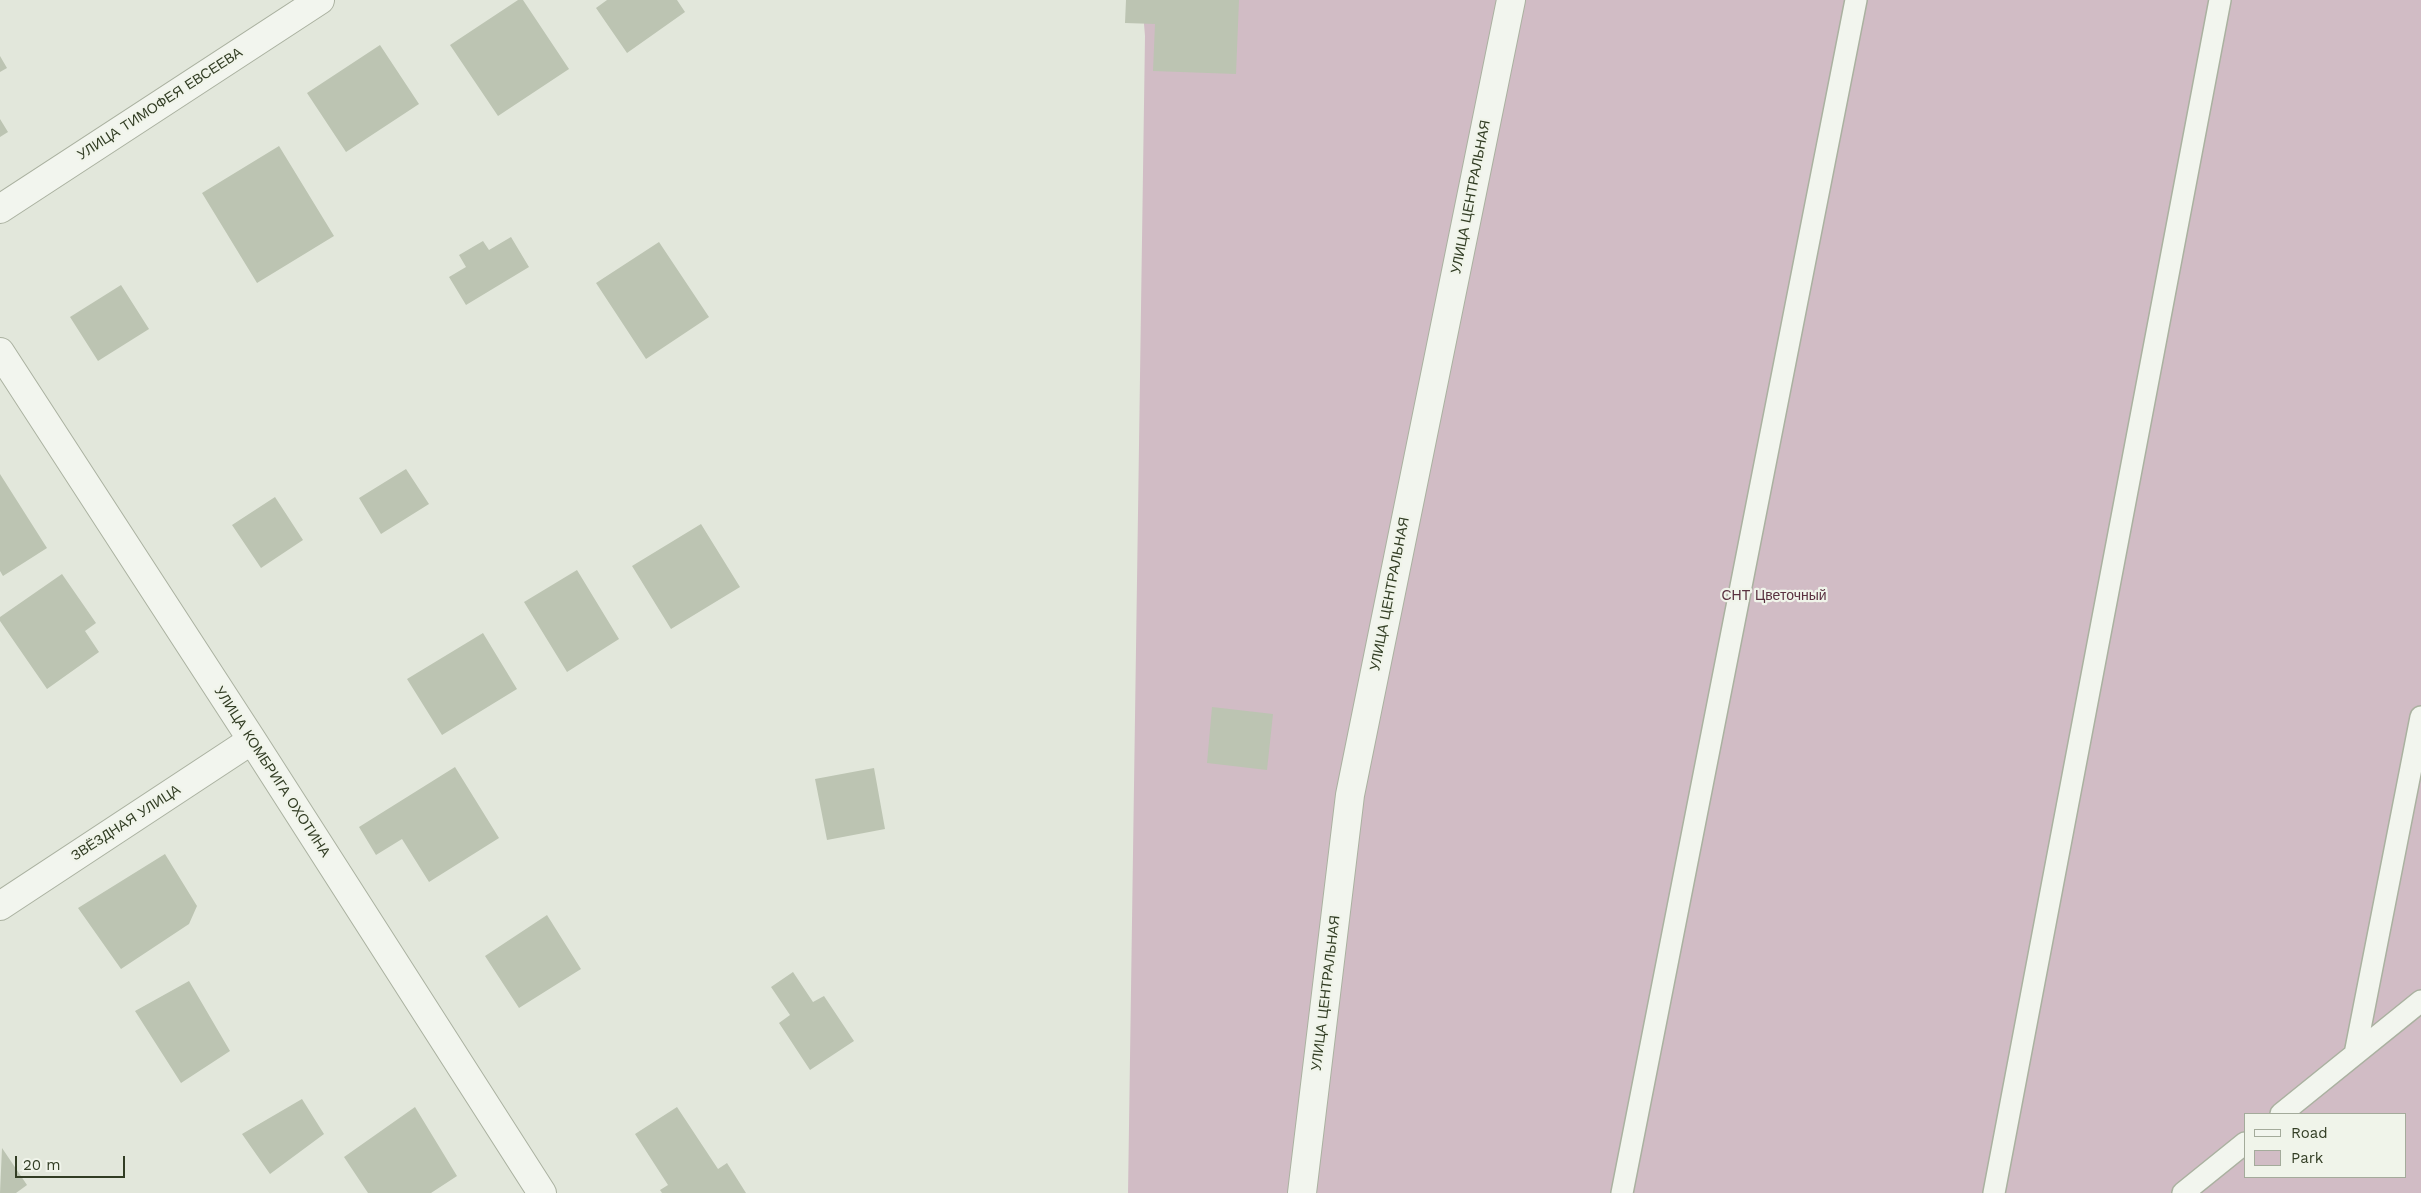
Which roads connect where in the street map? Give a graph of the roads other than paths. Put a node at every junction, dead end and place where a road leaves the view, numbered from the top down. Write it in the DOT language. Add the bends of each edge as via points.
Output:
graph roads {
  1 [pos="320,0"];
  2 [pos="1511,0"];
  3 [pos="1856,0"];
  4 [pos="2220,0"];
  5 [pos="0,209"];
  6 [pos="0,352"];
  7 [pos="2421,717"];
  8 [pos="252,740"];
  9 [pos="0,906"];
  10 [pos="2421,1001"];
  11 [pos="2355,1054"];
  12 [pos="2282,1113"];
  13 [pos="2244,1144"];
  14 [pos="542,1193"];
  15 [pos="1302,1193"];
  16 [pos="1622,1193"];
  17 [pos="1994,1193"];
  18 [pos="2183,1193"];
  1 -- 5 [label="street, УЛИЦА ТИМОФЕЯ ЕВСЕЕВА"];
  2 -- 15 [label="street, УЛИЦА ЦЕНТРАЛЬНАЯ" via="1350,795"];
  3 -- 16 [label="lane"];
  4 -- 17 [label="lane"];
  6 -- 8 [label="street, УЛИЦА КОМБРИГА ОХОТИНА"];
  7 -- 11 [label="lane"];
  8 -- 9 [label="street, ЗВЁЗДНАЯ УЛИЦА"];
  8 -- 14 [label="street, УЛИЦА КОМБРИГА ОХОТИНА"];
  10 -- 11 [label="lane"];
  11 -- 12 [label="lane"];
  13 -- 18 [label="lane"];
}
